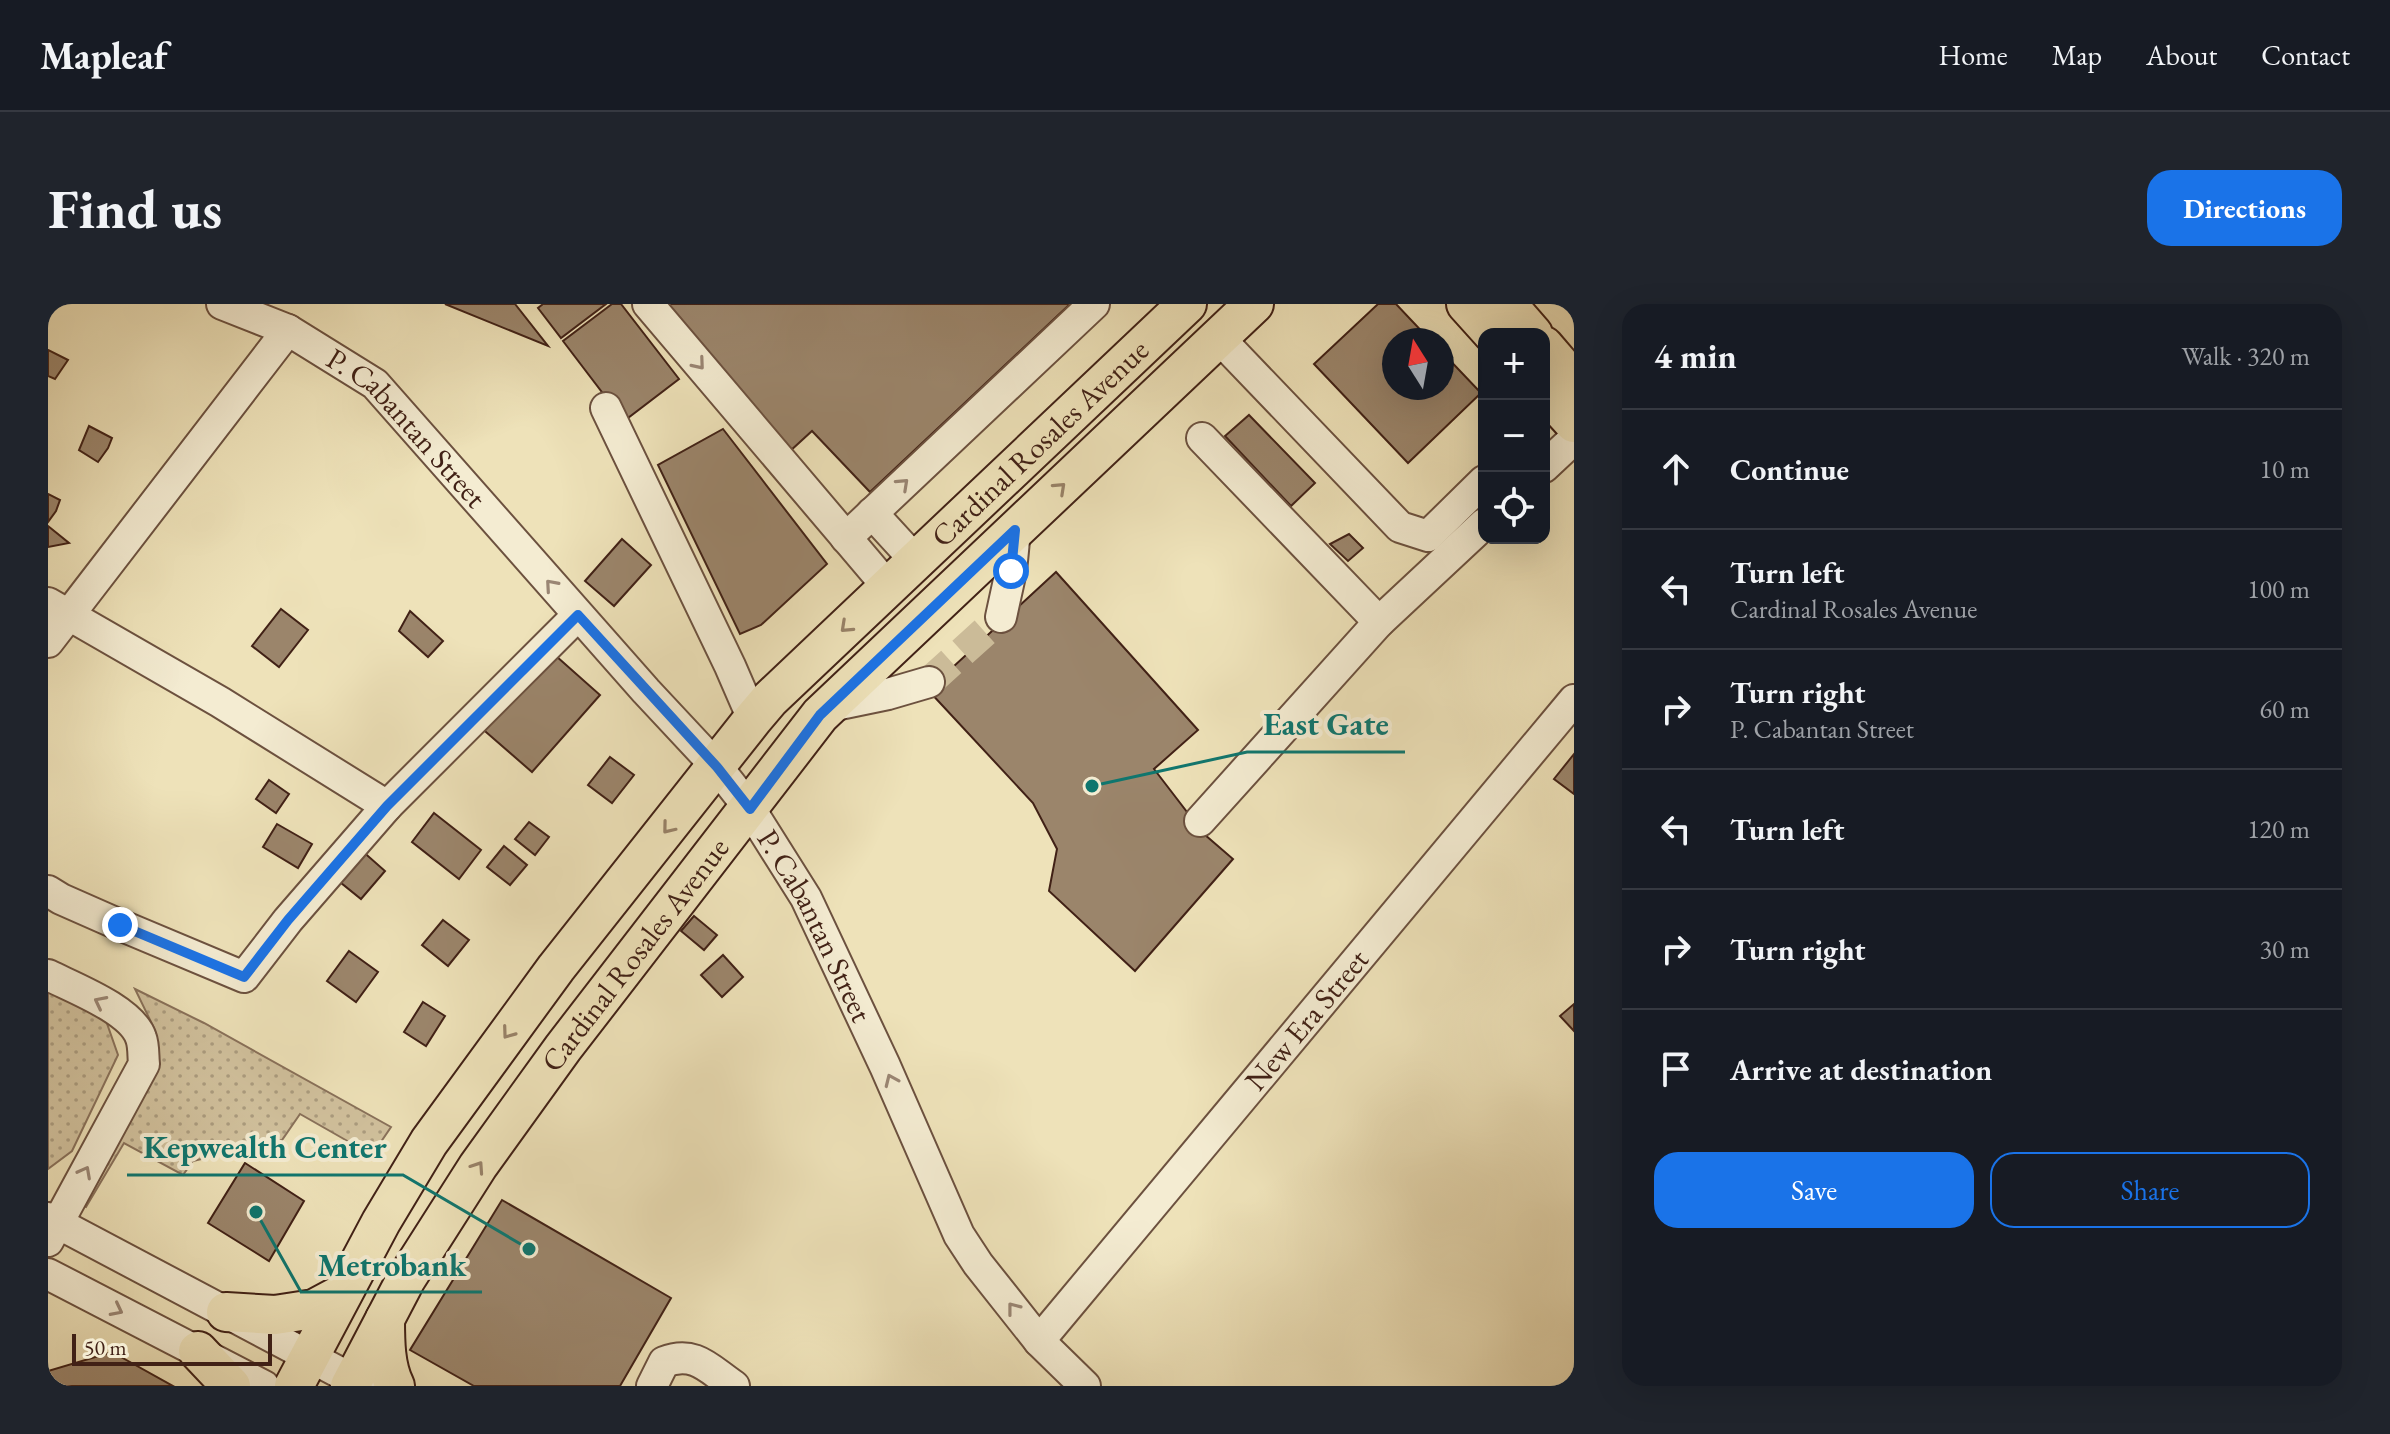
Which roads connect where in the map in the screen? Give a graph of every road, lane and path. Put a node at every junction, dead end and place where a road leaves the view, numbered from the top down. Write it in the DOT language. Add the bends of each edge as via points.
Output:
graph roads {
  1 [pos="222,304"];
  2 [pos="648,304"];
  3 [pos="1094,304"];
  4 [pos="1254,304"];
  5 [pos="1466,304"];
  6 [pos="1507,304"];
  7 [pos="1185,305"];
  8 [pos="1488,328"];
  9 [pos="1528,328"];
  10 [pos="288,330"];
  11 [pos="1218,337"];
  12 [pos="1550,365"];
  13 [pos="606,408"];
  14 [pos="1564,410"];
  15 [pos="1202,438"];
  16 [pos="1550,450"];
  17 [pos="1478,487"];
  18 [pos="872,513"];
  19 [pos="1015,530"];
  20 [pos="1478,530"];
  21 [pos="846,538"];
  22 [pos="916,561"];
  23 [pos="888,587"];
  24 [pos="58,609"];
  25 [pos="578,615"];
  26 [pos="1001,617"];
  27 [pos="1379,622"];
  28 [pos="48,642"];
  29 [pos="929,682"];
  30 [pos="1574,700"];
  31 [pos="830,706"];
  32 [pos="753,719"];
  33 [pos="717,767"];
  34 [pos="387,806"];
  35 [pos="750,809"];
  36 [pos="1200,821"];
  37 [pos="48,891"];
  38 [pos="48,975"];
  39 [pos="51,1227"];
  40 [pos="48,1274"];
  41 [pos="342,1294"];
  42 [pos="226,1312"];
  43 [pos="385,1319"];
  44 [pos="1039,1341"];
  45 [pos="198,1351"];
  46 [pos="301,1371"];
  47 [pos="356,1384"];
  48 [pos="231,1386"];
  49 [pos="264,1386"];
  50 [pos="395,1386"];
  51 [pos="652,1386"];
  52 [pos="734,1386"];
  53 [pos="1085,1386"];
  1 -- 10 [label="street, P. Cabantan Street"];
  2 -- 21 [label="street, one-way"];
  18 -- 3 [label="street, one-way"];
  4 -- 11 [label="main road, Cardinal Rosales Avenue"];
  5 -- 8 [label="main road"];
  6 -- 9 [label="main road"];
  7 -- 22 [label="main road, Cardinal Rosales Avenue"];
  10 -- 24 [label="street"];
  25 -- 10 [label="street, P. Cabantan Street, one-way" via="375,384"];
  11 -- 17 [label="street" via="1400,527 1428,536"];
  19 -- 11 [label="main road, Cardinal Rosales Avenue, one-way"];
  12 -- 14 [label="main road"];
  13 -- 32 [label="street"];
  14 -- 16 [label="street"];
  15 -- 27 [label="street"];
  18 -- 21 [label="street"];
  18 -- 22 [label="street"];
  19 -- 26 [label="street"];
  19 -- 31 [label="main road, Cardinal Rosales Avenue"];
  20 -- 27 [label="street"];
  21 -- 23 [label="street"];
  22 -- 23 [label="main road, Cardinal Rosales Avenue"];
  23 -- 32 [label="main road, Cardinal Rosales Avenue, one-way"];
  24 -- 28 [label="street"];
  24 -- 34 [label="street"];
  25 -- 33 [label="street, P. Cabantan Street"];
  25 -- 34 [label="street"];
  27 -- 36 [label="street"];
  29 -- 31 [label="street"];
  30 -- 44 [label="street, New Era Street"];
  31 -- 35 [label="main road, Cardinal Rosales Avenue"];
  32 -- 33 [label="main road, Cardinal Rosales Avenue"];
  33 -- 35 [label="street, P. Cabantan Street"];
  33 -- 41 [label="main road, Cardinal Rosales Avenue, one-way" via="556,968 450,1112"];
  34 -- 37 [label="street" via="244,977"];
  43 -- 35 [label="main road, Cardinal Rosales Avenue, one-way" via="478,1166"];
  44 -- 35 [label="street, P. Cabantan Street, one-way" via="959,1235 806,898"];
  39 -- 38 [label="street, one-way" via="144,1064 142,1039 134,1024"];
  39 -- 42 [label="street"];
  40 -- 45 [label="street, one-way"];
  41 -- 42 [label="main road" via="314,1309 275,1315"];
  41 -- 46 [label="main road, Cardinal Rosales Avenue"];
  42 -- 46 [label="street"];
  43 -- 47 [label="main road, Cardinal Rosales Avenue"];
  43 -- 50 [label="main road" via="385,1347"];
  44 -- 53 [label="street, P. Cabantan Street"];
  45 -- 48 [label="main road"];
  45 -- 49 [label="street"];
  46 -- 47 [label="street"];
  51 -- 52 [label="street" via="664,1362 684,1357 696,1359"];
}
